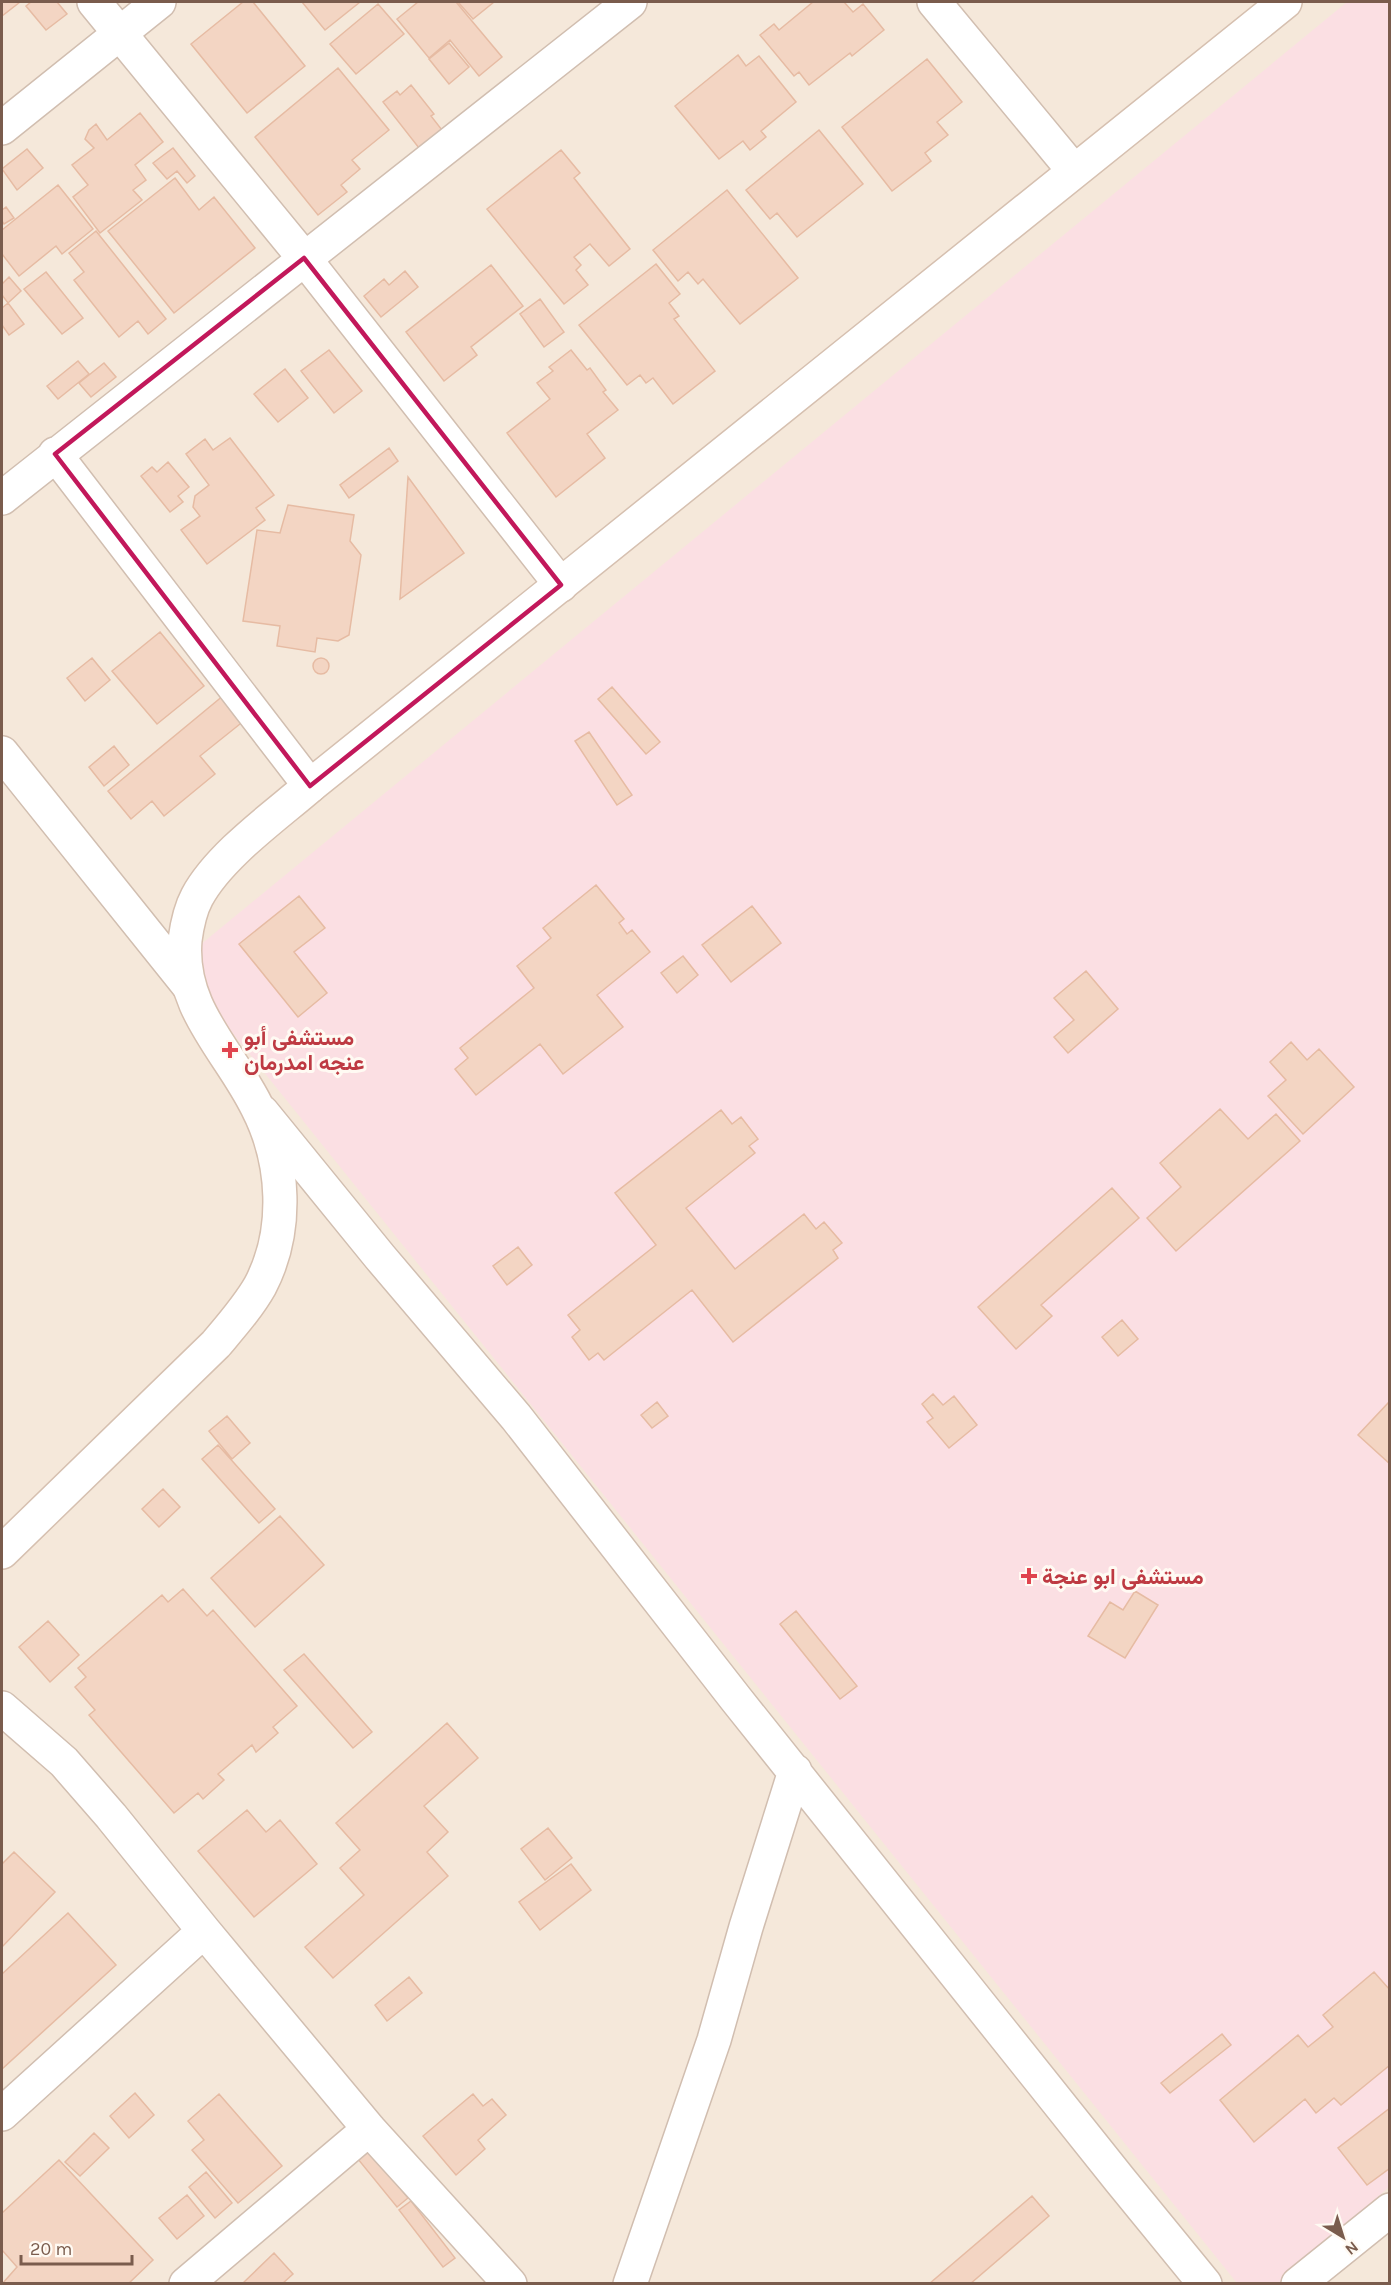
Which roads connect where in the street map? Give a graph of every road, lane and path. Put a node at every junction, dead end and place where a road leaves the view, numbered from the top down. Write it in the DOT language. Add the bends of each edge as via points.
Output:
graph roads {
  1 [pos="94,2"];
  2 [pos="159,2"];
  3 [pos="630,2"];
  4 [pos="934,2"];
  5 [pos="1285,2"];
  6 [pos="120,33"];
  7 [pos="2,128"];
  8 [pos="1074,171"];
  9 [pos="304,258"];
  10 [pos="55,454"];
  11 [pos="2,498"];
  12 [pos="561,585"];
  13 [pos="2,753"];
  14 [pos="310,786"];
  15 [pos="188,985"];
  16 [pos="257,1106"];
  17 [pos="2,1552"];
  18 [pos="2,1708"];
  19 [pos="795,1771"];
  20 [pos="204,1931"];
  21 [pos="2,2114"];
  22 [pos="369,2129"];
  23 [pos="1389,2210"];
  24 [pos="186,2283"];
  25 [pos="510,2283"];
  26 [pos="630,2283"];
  27 [pos="1204,2283"];
  28 [pos="1298,2283"];
  1 -- 6 [label="street"];
  2 -- 6 [label="street"];
  3 -- 9 [label="street"];
  4 -- 8 [label="street"];
  5 -- 8 [label="street"];
  6 -- 7 [label="street"];
  6 -- 9 [label="street"];
  8 -- 12 [label="street"];
  9 -- 10 [label="street"];
  9 -- 12 [label="street"];
  10 -- 11 [label="street"];
  10 -- 14 [label="street"];
  12 -- 14 [label="street"];
  13 -- 15 [label="street"];
  14 -- 15 [label="street" via="213,872 196,898 187,926 184,955"];
  15 -- 16 [label="street" via="200,1014"];
  16 -- 17 [label="street" via="272,1141 280,1204 273,1250 261,1285 216,1344"];
  16 -- 19 [label="street" via="516,1417"];
  18 -- 20 [label="street" via="64,1762"];
  19 -- 26 [label="street" via="714,2040"];
  19 -- 27 [label="street"];
  20 -- 21 [label="street"];
  20 -- 22 [label="street"];
  22 -- 24 [label="street"];
  22 -- 25 [label="street"];
  23 -- 28 [label="street"];
}
